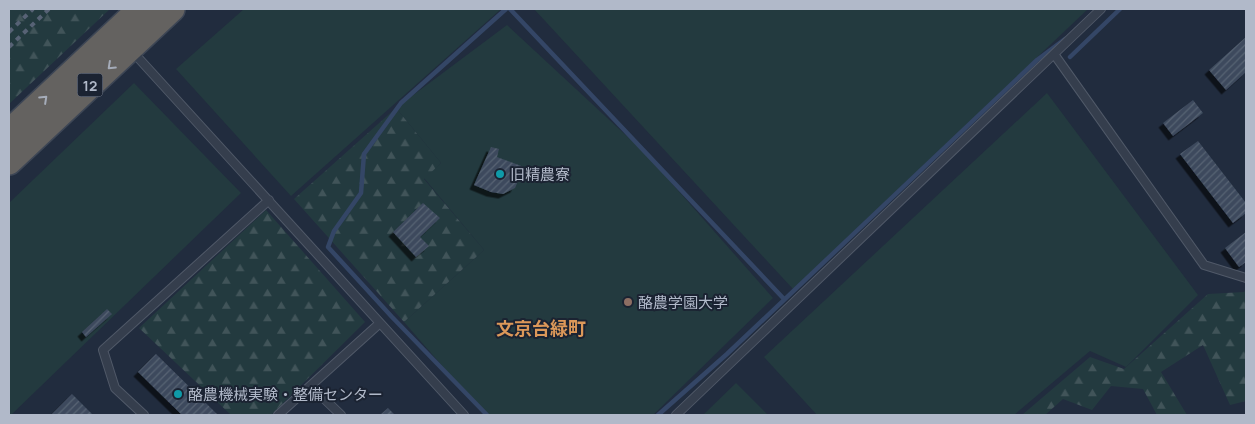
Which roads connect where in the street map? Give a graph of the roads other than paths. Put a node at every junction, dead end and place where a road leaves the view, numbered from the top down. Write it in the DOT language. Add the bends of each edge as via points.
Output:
graph roads {
  1 [pos="140,9"];
  2 [pos="172,9"];
  3 [pos="1101,9"];
  4 [pos="122,40"];
  5 [pos="1054,54"];
  6 [pos="9,132"];
  7 [pos="9,162"];
  8 [pos="268,200"];
  9 [pos="1246,278"];
  10 [pos="380,323"];
  11 [pos="311,386"];
  12 [pos="144,415"];
  13 [pos="278,415"];
  14 [pos="341,415"];
  15 [pos="464,415"];
  16 [pos="676,415"];
  1 -- 4 [label="highway, 12"];
  2 -- 4 [label="highway, 12"];
  3 -- 5 [label="lane"];
  6 -- 4 [label="highway, 12, one-way"];
  4 -- 7 [label="highway, 12, one-way"];
  4 -- 8 [label="lane"];
  5 -- 9 [label="lane" via="1204,264"];
  5 -- 16 [label="lane"];
  8 -- 10 [label="lane"];
  8 -- 12 [label="lane" via="103,350 115,388"];
  10 -- 11 [label="lane"];
  10 -- 15 [label="lane"];
  11 -- 13 [label="lane"];
  11 -- 14 [label="lane"];
}
